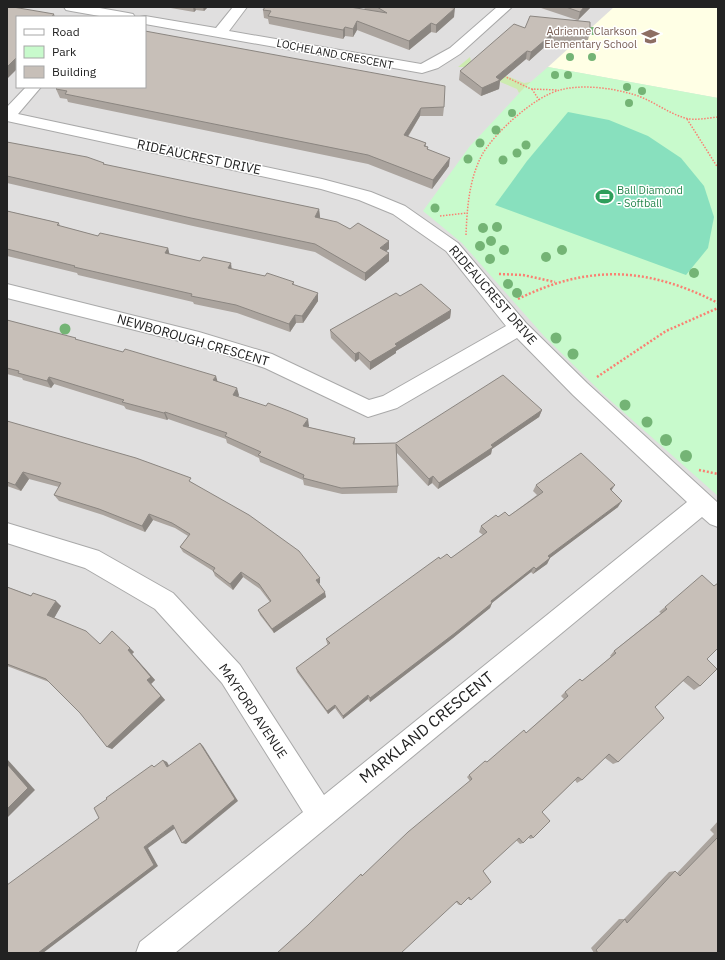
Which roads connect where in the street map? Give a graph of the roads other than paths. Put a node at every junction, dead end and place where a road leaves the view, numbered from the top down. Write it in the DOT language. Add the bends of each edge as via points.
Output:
graph roads {
  1 [pos="71,7"];
  2 [pos="240,7"];
  3 [pos="500,8"];
  4 [pos="102,15"];
  5 [pos="115,16"];
  6 [pos="146,20"];
  7 [pos="220,33"];
  8 [pos="33,88"];
  9 [pos="7,116"];
  10 [pos="7,290"];
  11 [pos="519,328"];
  12 [pos="710,510"];
  13 [pos="7,533"];
  14 [pos="320,814"];
  15 [pos="151,953"];
  1 -- 4 [label="street"];
  2 -- 7 [label="street"];
  3 -- 7 [label="street, LOCHELAND CRESCENT" via="450,54 422,69"];
  4 -- 5 [label="street"];
  6 -- 7 [label="street, LOCHELAND CRESCENT"];
  8 -- 9 [label="street"];
  9 -- 11 [label="street, RIDEAUCREST DRIVE" via="322,184 365,196 399,210 439,236 459,255"];
  10 -- 11 [label="street, NEWBOROUGH CRESCENT" via="199,339 272,362 368,409 390,402"];
  11 -- 12 [label="street, RIDEAUCREST DRIVE" via="580,389"];
  12 -- 14 [label="street, MARKLAND CRESCENT"];
  13 -- 14 [label="street, MAYFORD AVENUE" via="91,559 164,601 231,674"];
  14 -- 15 [label="street, MARKLAND CRESCENT"];
}
